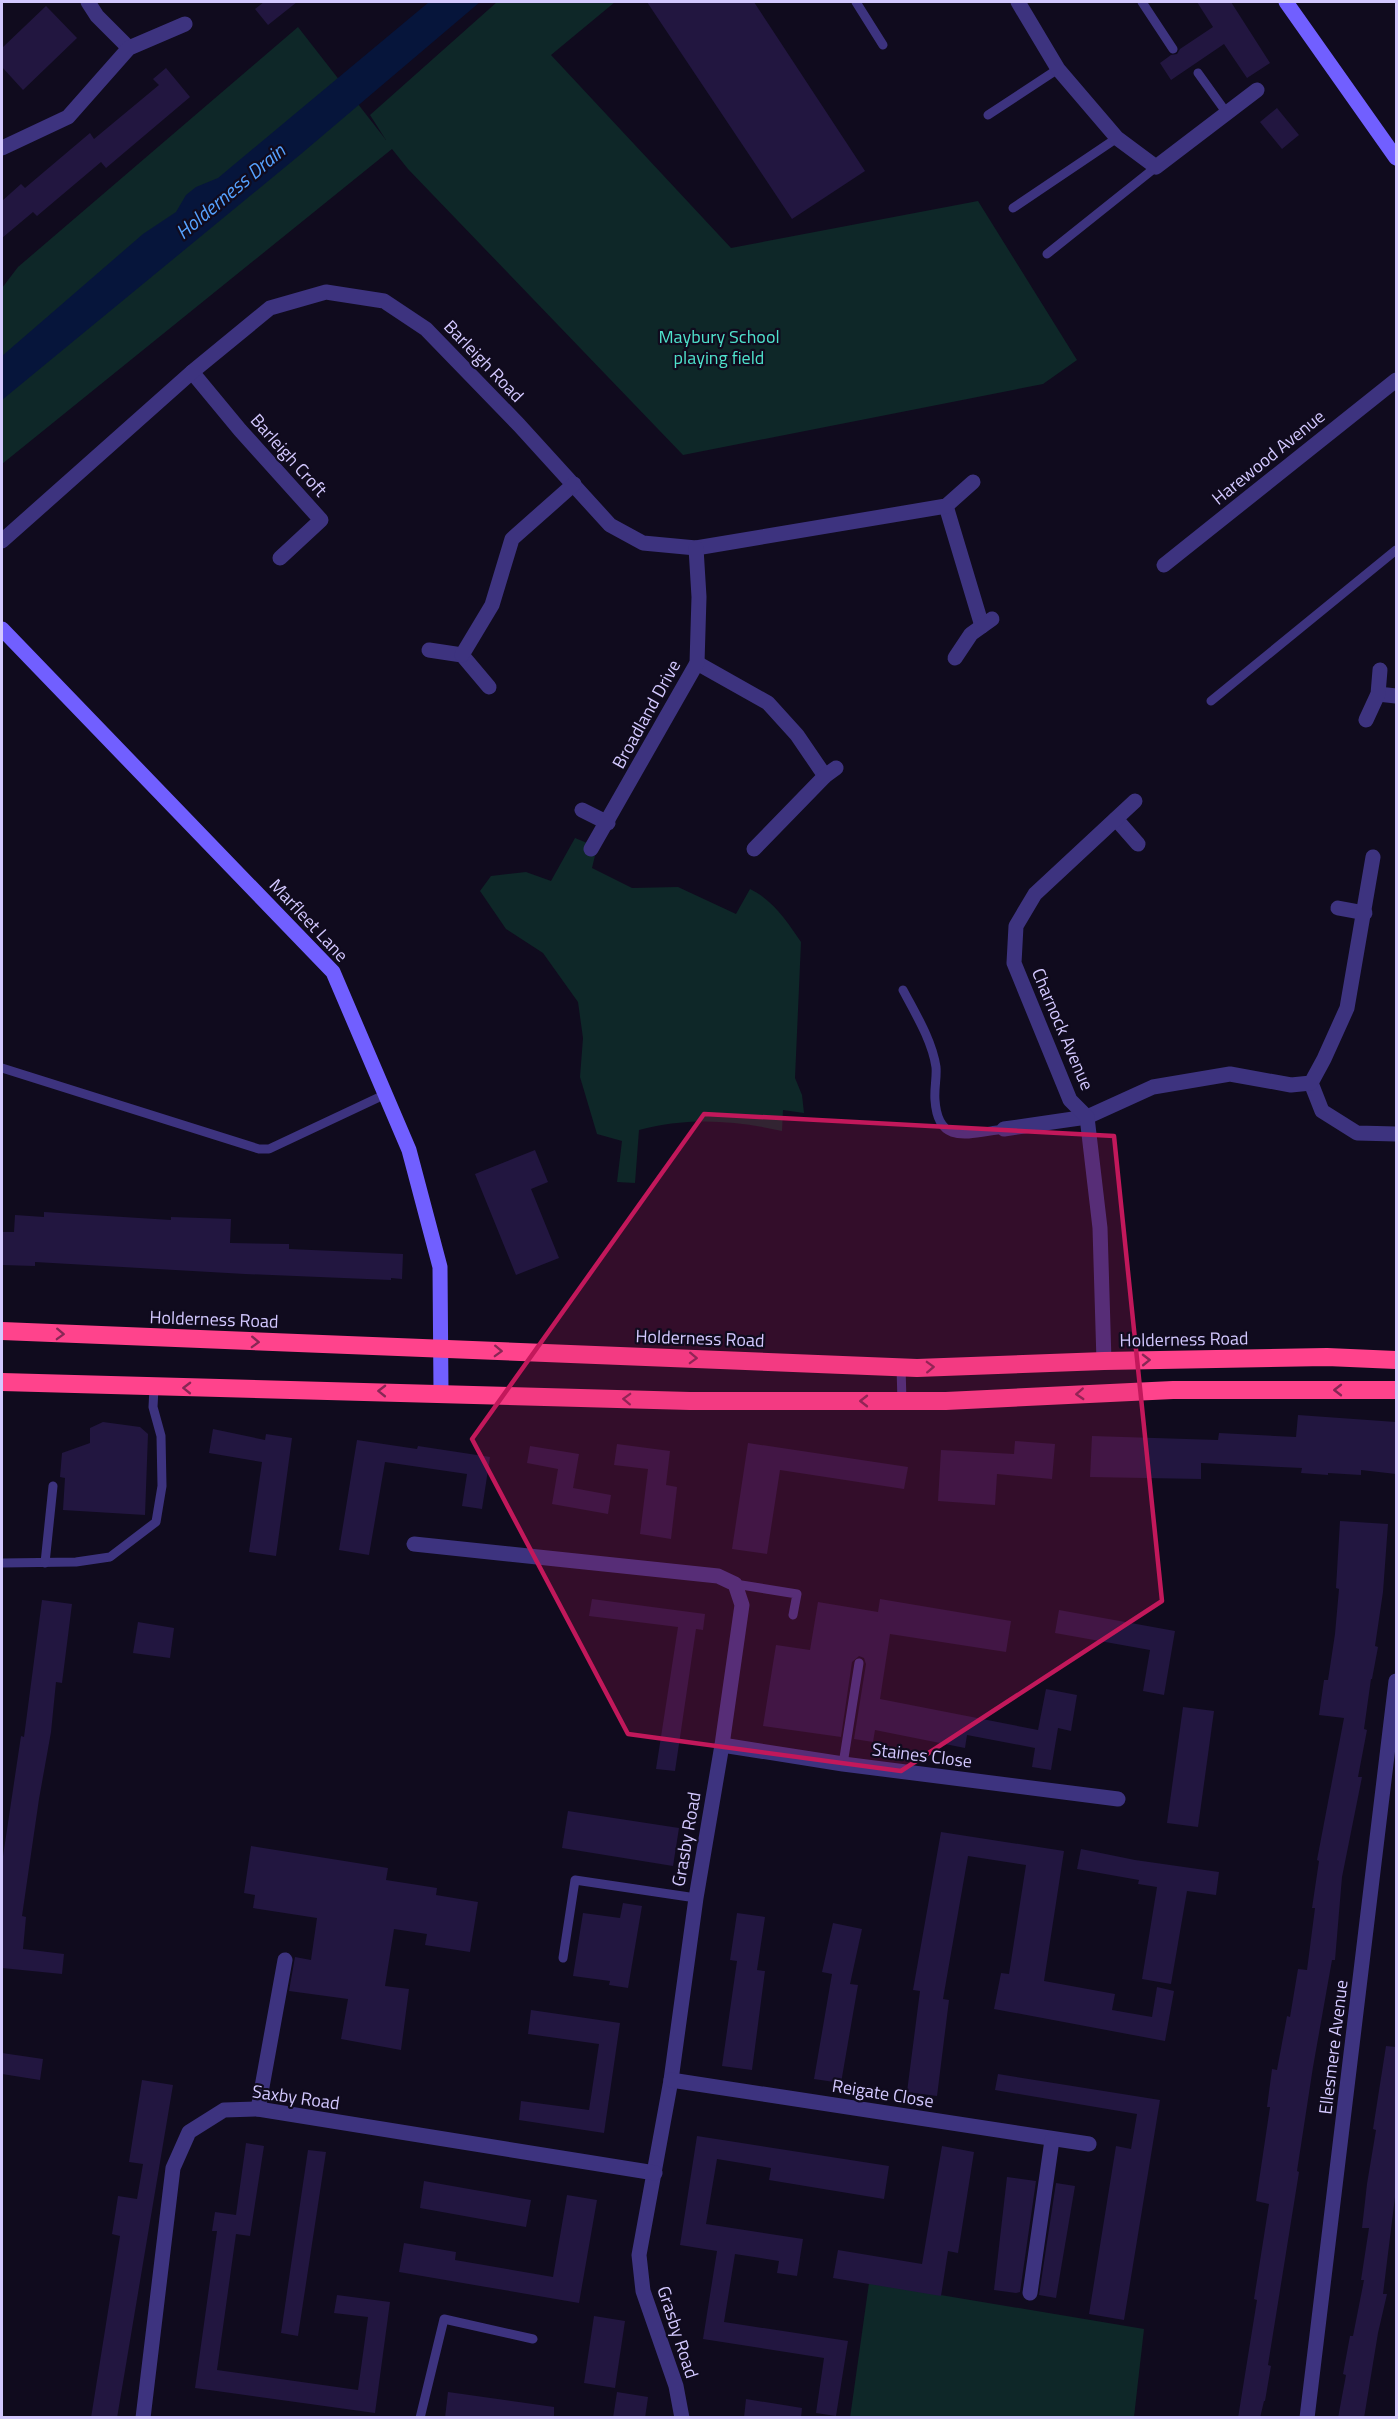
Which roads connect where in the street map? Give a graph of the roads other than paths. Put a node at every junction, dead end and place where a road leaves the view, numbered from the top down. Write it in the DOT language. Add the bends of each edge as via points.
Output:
graph roads {
  1 [pos="88,2"];
  2 [pos="856,2"];
  3 [pos="1018,2"];
  4 [pos="1142,2"];
  5 [pos="1286,2"];
  6 [pos="184,24"];
  7 [pos="883,45"];
  8 [pos="129,48"];
  9 [pos="1173,50"];
  10 [pos="1058,69"];
  11 [pos="1198,74"];
  12 [pos="1257,90"];
  13 [pos="1226,112"];
  14 [pos="988,115"];
  15 [pos="1117,138"];
  16 [pos="2,148"];
  17 [pos="1396,158"];
  18 [pos="1156,167"];
  19 [pos="1014,208"];
  20 [pos="1047,254"];
  21 [pos="192,372"];
  22 [pos="1396,380"];
  23 [pos="974,482"];
  24 [pos="574,484"];
  25 [pos="946,506"];
  26 [pos="2,541"];
  27 [pos="696,548"];
  28 [pos="1396,550"];
  29 [pos="280,558"];
  30 [pos="1164,565"];
  31 [pos="2,629"];
  32 [pos="429,650"];
  33 [pos="462,655"];
  34 [pos="955,658"];
  35 [pos="697,663"];
  36 [pos="1380,670"];
  37 [pos="489,687"];
  38 [pos="1378,694"];
  39 [pos="1396,696"];
  40 [pos="1211,701"];
  41 [pos="1366,720"];
  42 [pos="1135,801"];
  43 [pos="582,810"];
  44 [pos="1116,819"];
  45 [pos="608,823"];
  46 [pos="1138,844"];
  47 [pos="591,849"];
  48 [pos="754,849"];
  49 [pos="1373,858"];
  50 [pos="1338,908"];
  51 [pos="1365,913"];
  52 [pos="903,990"];
  53 [pos="2,1068"];
  54 [pos="1311,1083"];
  55 [pos="386,1094"];
  56 [pos="1088,1117"];
  57 [pos="1004,1129"];
  58 [pos="1396,1134"];
  59 [pos="2,1331"];
  60 [pos="440,1349"];
  61 [pos="1396,1360"];
  62 [pos="1104,1361"];
  63 [pos="901,1367"];
  64 [pos="2,1382"];
  65 [pos="154,1388"];
  66 [pos="1396,1390"];
  67 [pos="441,1392"];
  68 [pos="902,1401"];
  69 [pos="53,1486"];
  70 [pos="414,1544"];
  71 [pos="2,1563"];
  72 [pos="45,1563"];
  73 [pos="735,1584"];
  74 [pos="793,1615"];
  75 [pos="859,1663"];
  76 [pos="1396,1681"];
  77 [pos="722,1745"];
  78 [pos="843,1764"];
  79 [pos="1118,1800"];
  80 [pos="696,1898"];
  81 [pos="563,1958"];
  82 [pos="285,1960"];
  83 [pos="671,2080"];
  84 [pos="258,2109"];
  85 [pos="1052,2140"];
  86 [pos="1089,2144"];
  87 [pos="655,2173"];
  88 [pos="1030,2293"];
  89 [pos="533,2338"];
  90 [pos="143,2418"];
  91 [pos="420,2418"];
  92 [pos="682,2418"];
  93 [pos="1307,2418"];
  1 -- 8 [label="street"];
  2 -- 7 [label="lane"];
  3 -- 10 [label="street"];
  4 -- 9 [label="lane"];
  5 -- 17 [label="street"];
  6 -- 8 [label="street"];
  8 -- 16 [label="street" via="68,117"];
  10 -- 14 [label="lane"];
  10 -- 15 [label="street"];
  11 -- 13 [label="lane"];
  12 -- 13 [label="street"];
  13 -- 18 [label="street"];
  15 -- 18 [label="street"];
  15 -- 19 [label="lane"];
  18 -- 20 [label="lane"];
  21 -- 24 [label="street, Barleigh Road" via="270,308 326,292 384,301 426,329"];
  21 -- 26 [label="street, Barleigh Road"];
  21 -- 29 [label="street, Barleigh Croft" via="321,520"];
  22 -- 30 [label="street, Harewood Avenue"];
  23 -- 25 [label="street"];
  24 -- 27 [label="street, Barleigh Road" via="610,525 643,543"];
  24 -- 33 [label="street" via="512,539 492,604"];
  25 -- 27 [label="street, Barleigh Road"];
  25 -- 34 [label="street" via="987,622 971,634"];
  27 -- 35 [label="street, Broadland Drive"];
  28 -- 40 [label="lane"];
  31 -- 55 [label="street, Marfleet Lane" via="333,972"];
  32 -- 33 [label="street"];
  33 -- 37 [label="street"];
  35 -- 45 [label="street, Broadland Drive"];
  35 -- 48 [label="street" via="768,703 831,772"];
  36 -- 38 [label="street"];
  38 -- 39 [label="street"];
  38 -- 41 [label="street"];
  42 -- 44 [label="street, Charnock Avenue"];
  43 -- 45 [label="street"];
  44 -- 46 [label="street"];
  44 -- 56 [label="street, Charnock Avenue" via="1035,894 1016,926 1014,963 1070,1100"];
  45 -- 47 [label="street, Broadland Drive"];
  49 -- 51 [label="street"];
  50 -- 51 [label="street"];
  51 -- 54 [label="street" via="1347,1008"];
  52 -- 57 [label="lane" via="936,1067 934,1099 938,1121 946,1131 958,1135"];
  53 -- 55 [label="lane" via="259,1149 269,1149"];
  54 -- 56 [label="street" via="1291,1085 1230,1074 1153,1087"];
  54 -- 58 [label="street" via="1322,1111 1357,1133"];
  55 -- 60 [label="street, Marfleet Lane" via="409,1150 440,1267"];
  56 -- 57 [label="street"];
  56 -- 62 [label="street, Charnock Avenue" via="1100,1228"];
  59 -- 60 [label="highway, Holderness Road, one-way"];
  60 -- 63 [label="highway, Holderness Road, one-way"];
  60 -- 67 [label="street, Marfleet Lane"];
  62 -- 61 [label="highway, Holderness Road, one-way" via="1327,1357"];
  63 -- 62 [label="highway, Holderness Road, one-way"];
  63 -- 68 [label="lane"];
  64 -- 65 [label="highway"];
  67 -- 65 [label="highway, one-way"];
  65 -- 72 [label="lane" via="162,1476 156,1522 110,1557"];
  66 -- 68 [label="highway, one-way" via="1173,1390"];
  68 -- 67 [label="highway, one-way" via="690,1401"];
  69 -- 72 [label="lane"];
  70 -- 73 [label="street" via="718,1576"];
  71 -- 72 [label="lane"];
  73 -- 74 [label="lane" via="797,1594"];
  73 -- 77 [label="street, Grasby Road" via="742,1605"];
  75 -- 78 [label="lane"];
  76 -- 93 [label="street, Ellesmere Avenue"];
  77 -- 78 [label="street, Staines Close"];
  77 -- 80 [label="street, Grasby Road"];
  78 -- 79 [label="street, Staines Close"];
  80 -- 81 [label="lane" via="575,1880"];
  80 -- 83 [label="street, Grasby Road"];
  82 -- 84 [label="street"];
  83 -- 85 [label="street, Reigate Close"];
  83 -- 87 [label="street, Grasby Road"];
  84 -- 87 [label="street, Saxby Road"];
  84 -- 90 [label="street, Saxby Road" via="224,2110 189,2132 173,2168"];
  85 -- 86 [label="street, Reigate Close"];
  85 -- 88 [label="street"];
  87 -- 92 [label="street, Grasby Road" via="639,2255 643,2291 676,2386"];
  89 -- 91 [label="lane" via="444,2319"];
}
